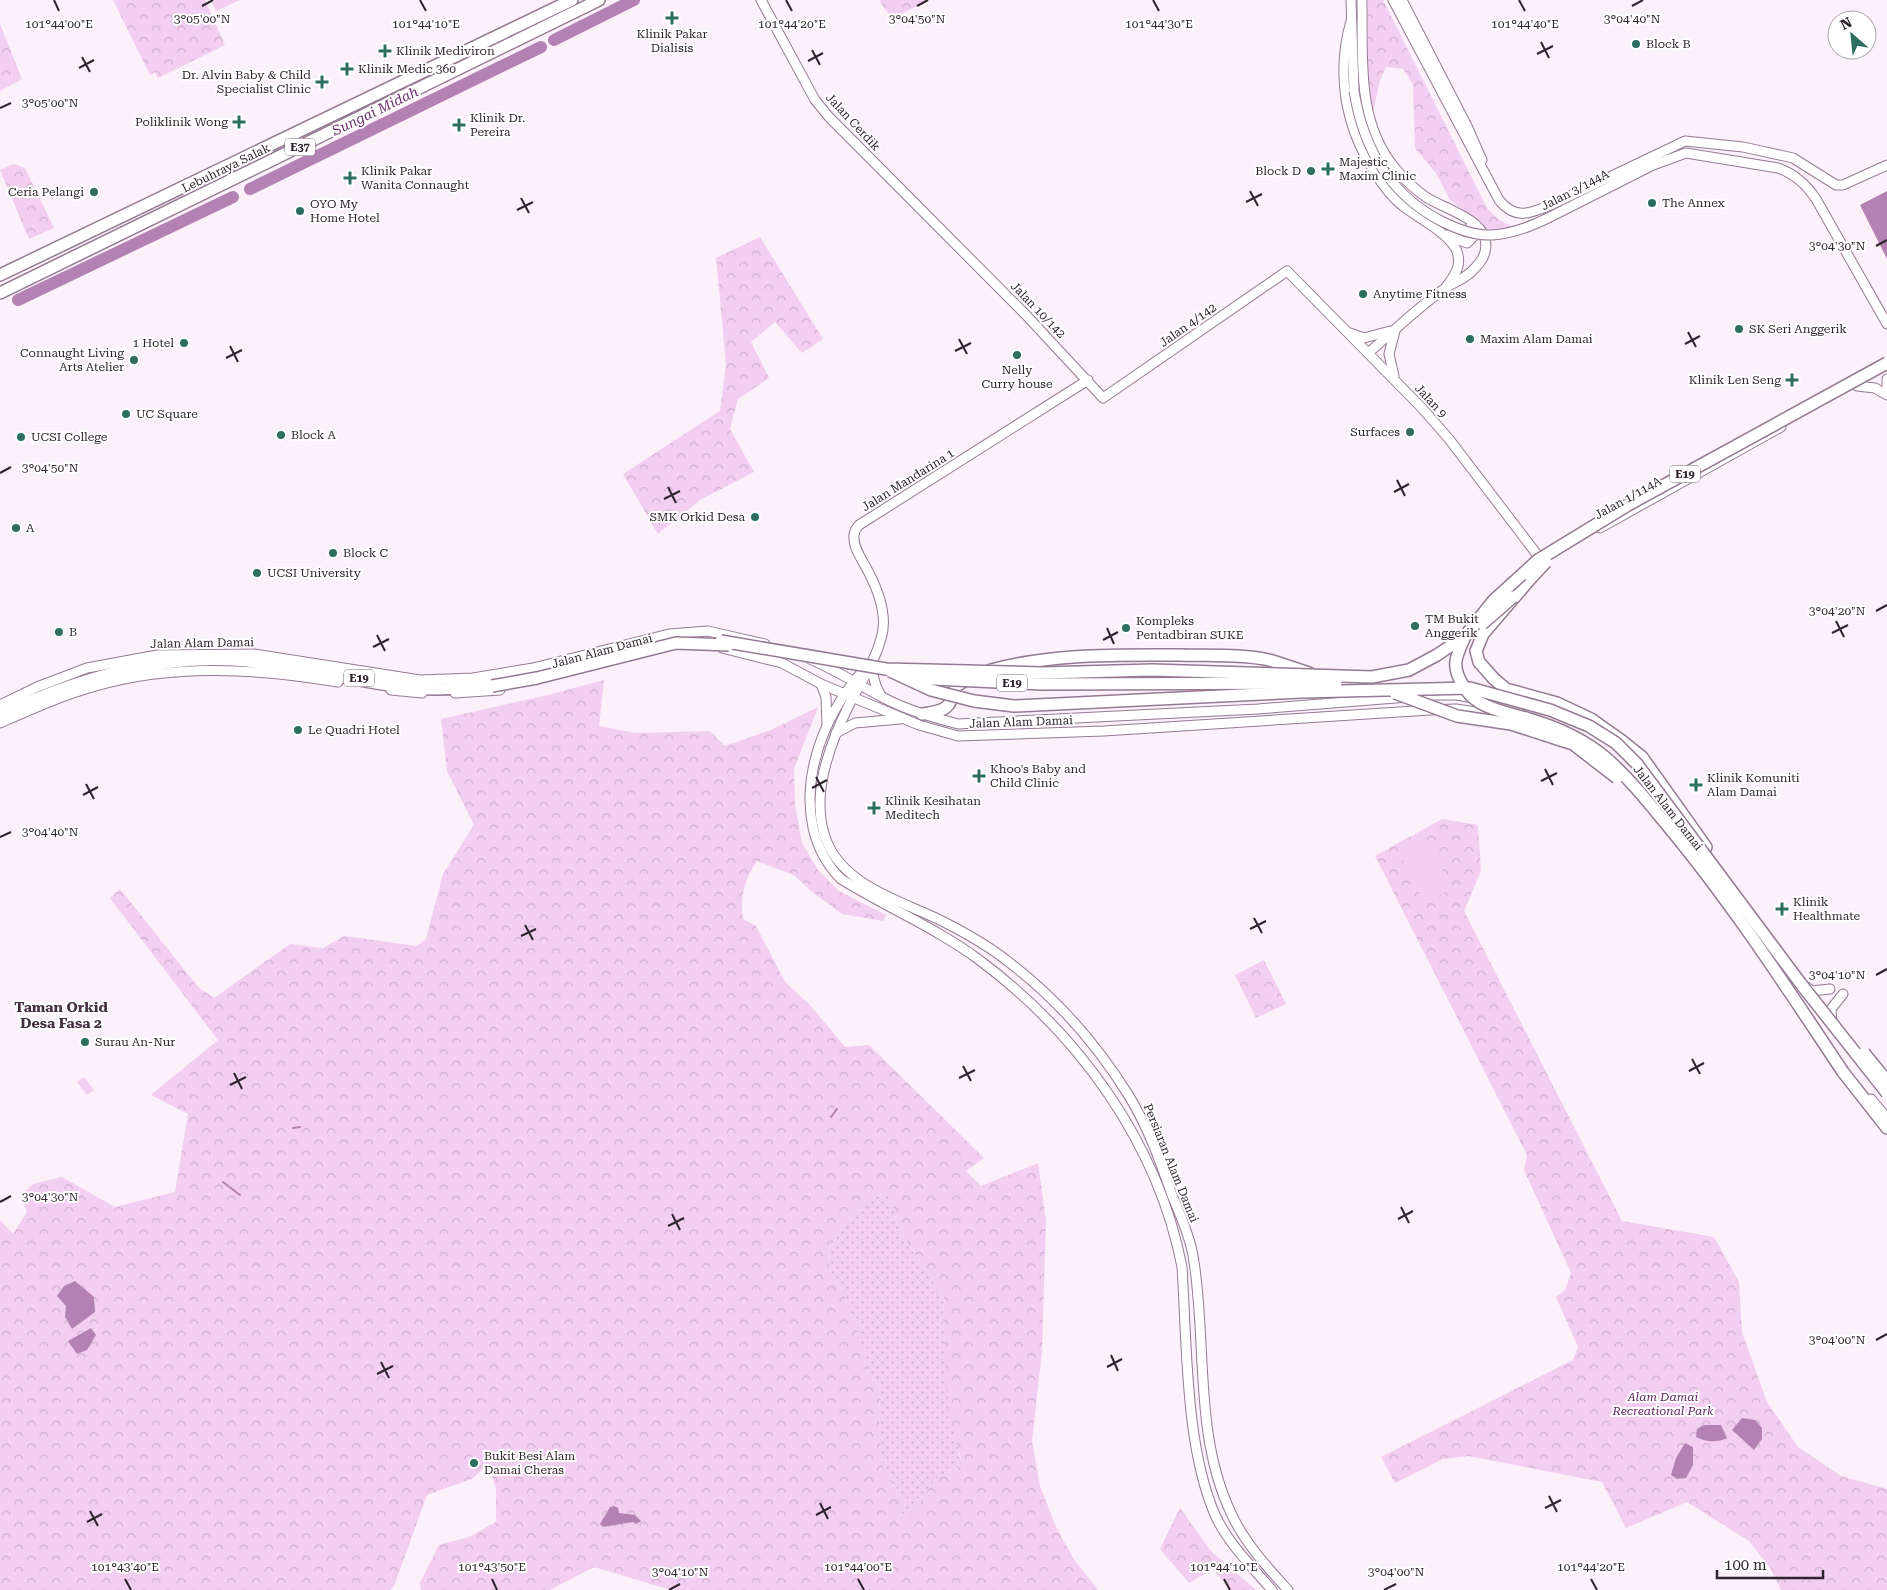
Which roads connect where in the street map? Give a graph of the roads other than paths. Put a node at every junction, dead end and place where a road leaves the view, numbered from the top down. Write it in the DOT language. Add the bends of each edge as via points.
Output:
graph roads {
  1 [pos="572,0"];
  2 [pos="599,0"];
  3 [pos="761,0"];
  4 [pos="1351,0"];
  5 [pos="1362,0"];
  6 [pos="1393,0"];
  7 [pos="1402,0"];
  8 [pos="1351,21"];
  9 [pos="1887,165"];
  10 [pos="1486,174"];
  11 [pos="1447,208"];
  12 [pos="1431,226"];
  13 [pos="952,241"];
  14 [pos="1287,271"];
  15 [pos="0,275"];
  16 [pos="1444,289"];
  17 [pos="0,293"];
  18 [pos="1887,324"];
  19 [pos="1396,329"];
  20 [pos="1346,330"];
  21 [pos="1368,352"];
  22 [pos="1887,364"];
  23 [pos="1887,369"];
  24 [pos="1887,379"];
  25 [pos="1088,380"];
  26 [pos="1395,381"];
  27 [pos="1857,386"];
  28 [pos="1887,389"];
  29 [pos="1887,395"];
  30 [pos="1104,398"];
  31 [pos="1542,560"];
  32 [pos="1513,597"];
  33 [pos="1464,636"];
  34 [pos="876,656"];
  35 [pos="871,668"];
  36 [pos="834,669"];
  37 [pos="886,669"];
  38 [pos="1313,674"];
  39 [pos="1459,675"];
  40 [pos="857,682"];
  41 [pos="1355,683"];
  42 [pos="821,684"];
  43 [pos="844,694"];
  44 [pos="1433,695"];
  45 [pos="1457,695"];
  46 [pos="882,697"];
  47 [pos="853,698"];
  48 [pos="0,705"];
  49 [pos="1456,709"];
  50 [pos="922,714"];
  51 [pos="0,715"];
  52 [pos="903,719"];
  53 [pos="0,723"];
  54 [pos="826,730"];
  55 [pos="836,734"];
  56 [pos="1694,857"];
  57 [pos="1795,978"];
  58 [pos="1830,989"];
  59 [pos="1843,994"];
  60 [pos="1832,1029"];
  61 [pos="1887,1081"];
  62 [pos="1887,1094"];
  63 [pos="1887,1118"];
  64 [pos="1887,1128"];
  65 [pos="1272,1590"];
  66 [pos="1288,1590"];
  1 -- 15 [label="highway, Lebuhraya Salak / E37"];
  2 -- 17 [label="highway, Lebuhraya Salak / E37"];
  3 -- 13 [label="street, Jalan Cerdik" via="815,100"];
  4 -- 8 [label="street, Jalan 3/144A"];
  5 -- 11 [label="street" via="1364,80 1373,130 1394,167 1415,189"];
  6 -- 10 [label="street, Jalan 3/144A"];
  7 -- 10 [label="street, Jalan 3/144A" via="1467,126"];
  8 -- 12 [label="street" via="1345,42 1344,90 1356,137 1366,159 1392,197"];
  8 -- 18 [label="street, Jalan 3/144A, bridge" via="1358,119 1376,160 1394,186 1429,214 1459,230 1491,235 1513,232 1550,218 1653,165 1686,153 1790,172 1812,192"];
  9 -- 10 [label="street, Jalan 3/144A" via="1843,185 1836,185 1793,158 1743,147 1685,141 1553,204 1524,214 1506,208"];
  11 -- 12 [label="street" via="1472,228 1472,240 1462,242"];
  11 -- 16 [label="street" via="1476,225 1486,240 1486,247 1483,258 1471,272"];
  12 -- 16 [label="street" via="1451,243 1458,256 1457,273"];
  13 -- 25 [label="street, Jalan 10/142"];
  14 -- 20 [label="street, Jalan 9"];
  14 -- 30 [label="street, Jalan 4/142"];
  16 -- 19 [label="street"];
  19 -- 20 [label="street" via="1364,338"];
  19 -- 21 [label="street"];
  19 -- 26 [label="street" via="1389,354"];
  20 -- 21 [label="street, Jalan 9"];
  21 -- 26 [label="street, Jalan 9"];
  22 -- 32 [label="highway, E19, bridge" via="1629,507 1544,563"];
  22 -- 33 [label="highway, E19, bridge" via="1628,506 1538,560 1494,600"];
  23 -- 27 [label="street, Jalan 1/114A"];
  24 -- 28 [label="street"];
  25 -- 30 [label="street, Jalan 10/142"];
  25 -- 34 [label="street, Jalan Mandarina 1" via="855,530 853,538 870,575 883,619"];
  26 -- 31 [label="street, Jalan 9" via="1449,439"];
  27 -- 29 [label="street" via="1875,388"];
  27 -- 31 [label="street, Jalan 1/114A"];
  31 -- 39 [label="street, Jalan 1/114A" via="1506,584 1478,612 1467,631"];
  32 -- 41 [label="highway, E19, bridge" via="1442,658 1409,675"];
  32 -- 61 [label="highway, bridge" via="1483,634 1476,651 1479,662 1506,688 1557,703 1592,719 1642,757 1800,974"];
  33 -- 38 [label="highway, E19, bridge" via="1409,670 1372,677"];
  33 -- 56 [label="highway, bridge" via="1456,662 1468,694 1479,703 1571,735 1605,757 1630,781"];
  34 -- 35 [label="street, Jalan Mandarina 1"];
  34 -- 36 [label="street" via="866,662"];
  34 -- 40 [label="street, Jalan Mandarina 1"];
  35 -- 40 [label="street, Jalan Mandarina 1"];
  35 -- 46 [label="street"];
  36 -- 40 [label="street, Jalan Alam Damai"];
  36 -- 48 [label="street, Jalan Alam Damai" via="788,650 708,631 670,634 533,668 473,678 420,680 237,653 157,655 87,668"];
  37 -- 38 [label="highway, E19, bridge"];
  37 -- 51 [label="highway, E19, bridge" via="721,641 676,641 479,687 416,688 234,660 165,662 112,673 49,692"];
  37 -- 62 [label="highway, bridge" via="931,690 974,701 1014,706 1300,692 1470,688 1550,710 1589,726 1616,743 1637,764 1800,984"];
  38 -- 50 [label="highway" via="1268,660 1230,657 1073,656 1009,666 968,678 956,686 951,704 944,710"];
  39 -- 44 [label="street"];
  39 -- 45 [label="street, Jalan 1/114A"];
  40 -- 43 [label="street, Persiaran Alam Damai"];
  40 -- 46 [label="street, Jalan Alam Damai"];
  40 -- 47 [label="street, Persiaran Alam Damai"];
  41 -- 51 [label="highway, E19, bridge" via="964,682 886,676 722,644 676,644 479,689 416,690 234,662 166,665 113,675 50,694"];
  41 -- 56 [label="highway, bridge" via="1399,694 1457,716 1511,724 1573,744 1612,773"];
  42 -- 43 [label="street, Jalan Alam Damai"];
  42 -- 53 [label="street, Jalan Alam Damai" via="766,658 736,650 686,646 635,654 512,688 478,693 404,693 284,674 239,671 160,673 98,685 44,703"];
  42 -- 54 [label="street" via="828,713"];
  43 -- 47 [label="street, Jalan Alam Damai"];
  43 -- 54 [label="street, Persiaran Alam Damai"];
  44 -- 45 [label="street, Jalan Alam Damai"];
  44 -- 50 [label="street, Jalan Alam Damai" via="1258,709 958,724"];
  45 -- 49 [label="street, Jalan 1/114A"];
  45 -- 57 [label="street, Jalan Alam Damai" via="1544,712 1579,725 1614,747 1636,768"];
  46 -- 50 [label="street, Jalan Alam Damai"];
  47 -- 52 [label="street, Jalan Alam Damai"];
  47 -- 55 [label="street, Persiaran Alam Damai"];
  49 -- 52 [label="street, Jalan Alam Damai" via="987,736 958,736"];
  49 -- 63 [label="street, Jalan Alam Damai" via="1541,724 1577,737 1611,758 1636,783 1811,1022"];
  52 -- 55 [label="street" via="855,722"];
  54 -- 65 [label="street, Persiaran Alam Damai" via="809,786 809,807 816,837 829,865 842,879 978,958 1016,989 1078,1051 1122,1114 1153,1175 1178,1245 1200,1468 1216,1517"];
  55 -- 66 [label="street, Persiaran Alam Damai" via="822,783 819,809 827,844 838,861 866,884 977,940 1010,962 1065,1011 1122,1084 1141,1116 1188,1236 1194,1261 1203,1388 1210,1445 1219,1480 1240,1529"];
  56 -- 64 [label="highway, bridge" via="1843,1072"];
  57 -- 58 [label="street" via="1812,991"];
  57 -- 60 [label="street, Jalan Alam Damai"];
  59 -- 60 [label="street" via="1831,1009"];
  60 -- 62 [label="street, Jalan Alam Damai"];
}
